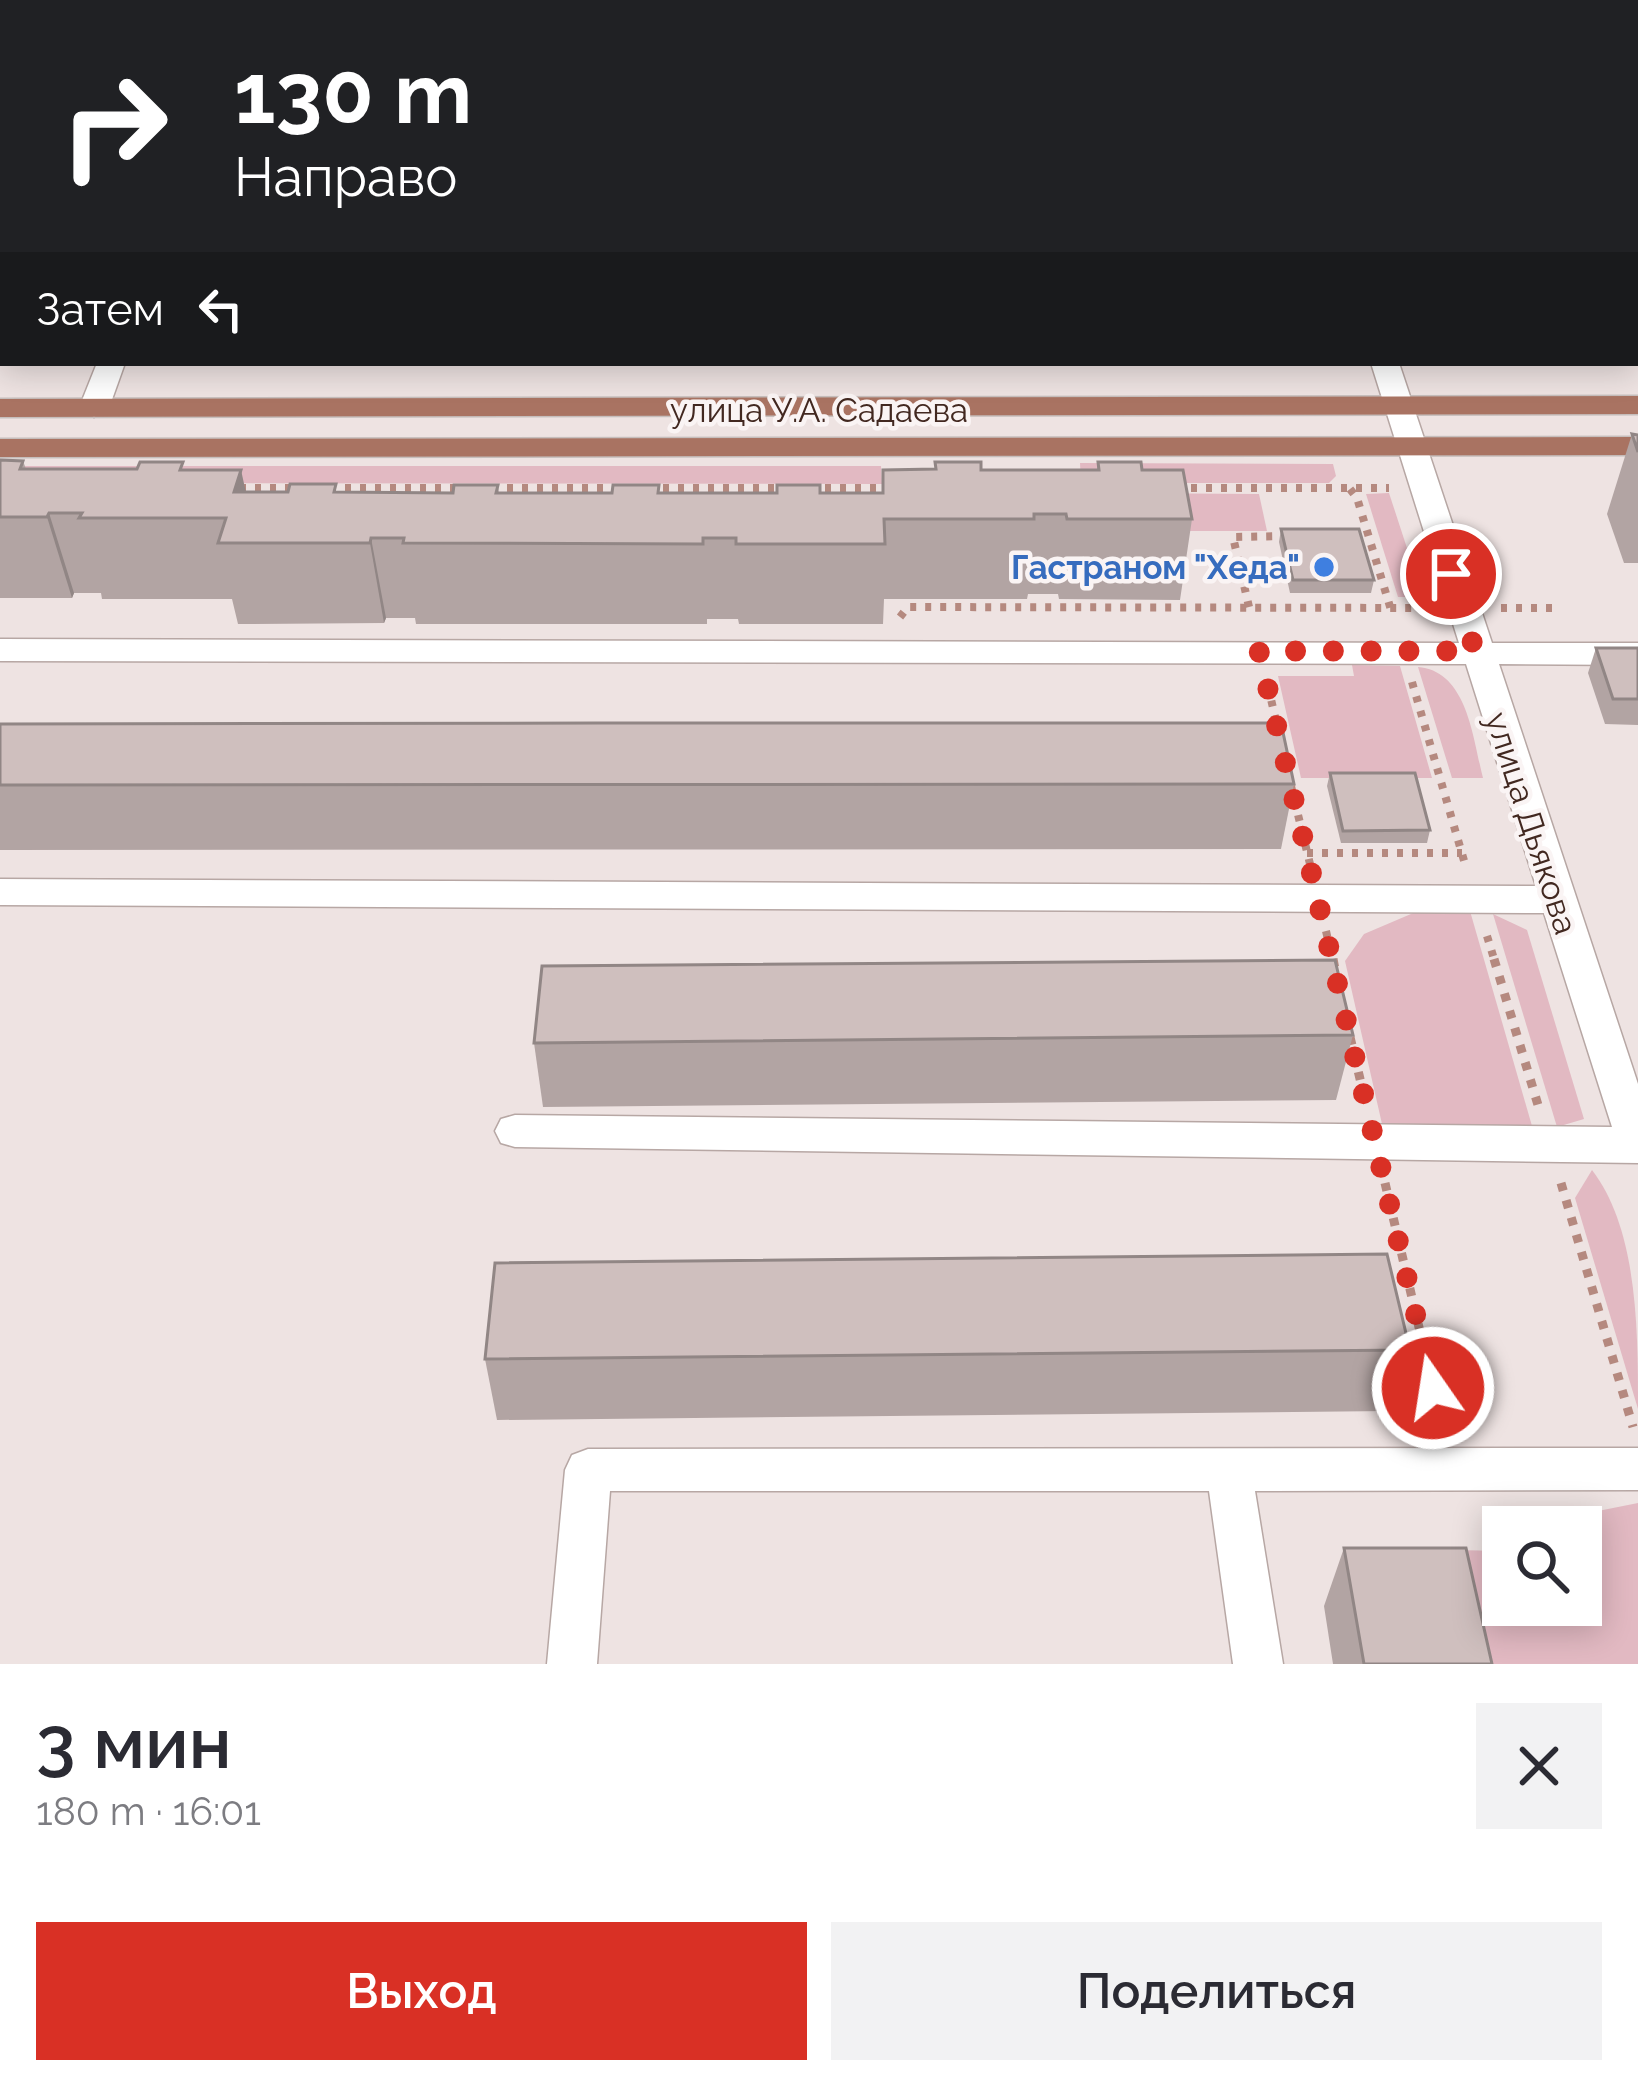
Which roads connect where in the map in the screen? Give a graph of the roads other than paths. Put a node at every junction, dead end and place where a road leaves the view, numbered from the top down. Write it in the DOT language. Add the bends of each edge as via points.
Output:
graph roads {
  1 [pos="110,366"];
  2 [pos="1386,366"];
  3 [pos="1399,405"];
  4 [pos="1638,405"];
  5 [pos="0,408"];
  6 [pos="94,408"];
  7 [pos="1412,446"];
  8 [pos="1638,446"];
  9 [pos="0,448"];
  10 [pos="0,650"];
  11 [pos="1475,651"];
  12 [pos="1638,654"];
  13 [pos="0,892"];
  14 [pos="1558,900"];
  15 [pos="515,1131"];
  16 [pos="1638,1145"];
  17 [pos="1638,1469"];
  18 [pos="1229,1470"];
  19 [pos="572,1664"];
  20 [pos="1258,1664"];
  1 -- 6 [label="street"];
  2 -- 3 [label="street, улица Дьякова"];
  3 -- 4 [label="main road, улица У.А. Садаева"];
  3 -- 6 [label="main road, улица У.А. Садаева"];
  3 -- 7 [label="street, улица Дьякова"];
  5 -- 6 [label="main road, улица У.А. Садаева"];
  7 -- 8 [label="main road, улица У.А. Садаева"];
  7 -- 9 [label="main road, улица У.А. Садаева"];
  7 -- 11 [label="street, улица Дьякова"];
  10 -- 11 [label="street"];
  11 -- 12 [label="street"];
  11 -- 14 [label="street, улица Дьякова"];
  13 -- 14 [label="street"];
  14 -- 16 [label="street, улица Дьякова"];
  15 -- 16 [label="street"];
  17 -- 18 [label="street"];
  18 -- 19 [label="street" via="588,1470"];
  18 -- 20 [label="street"];
}
